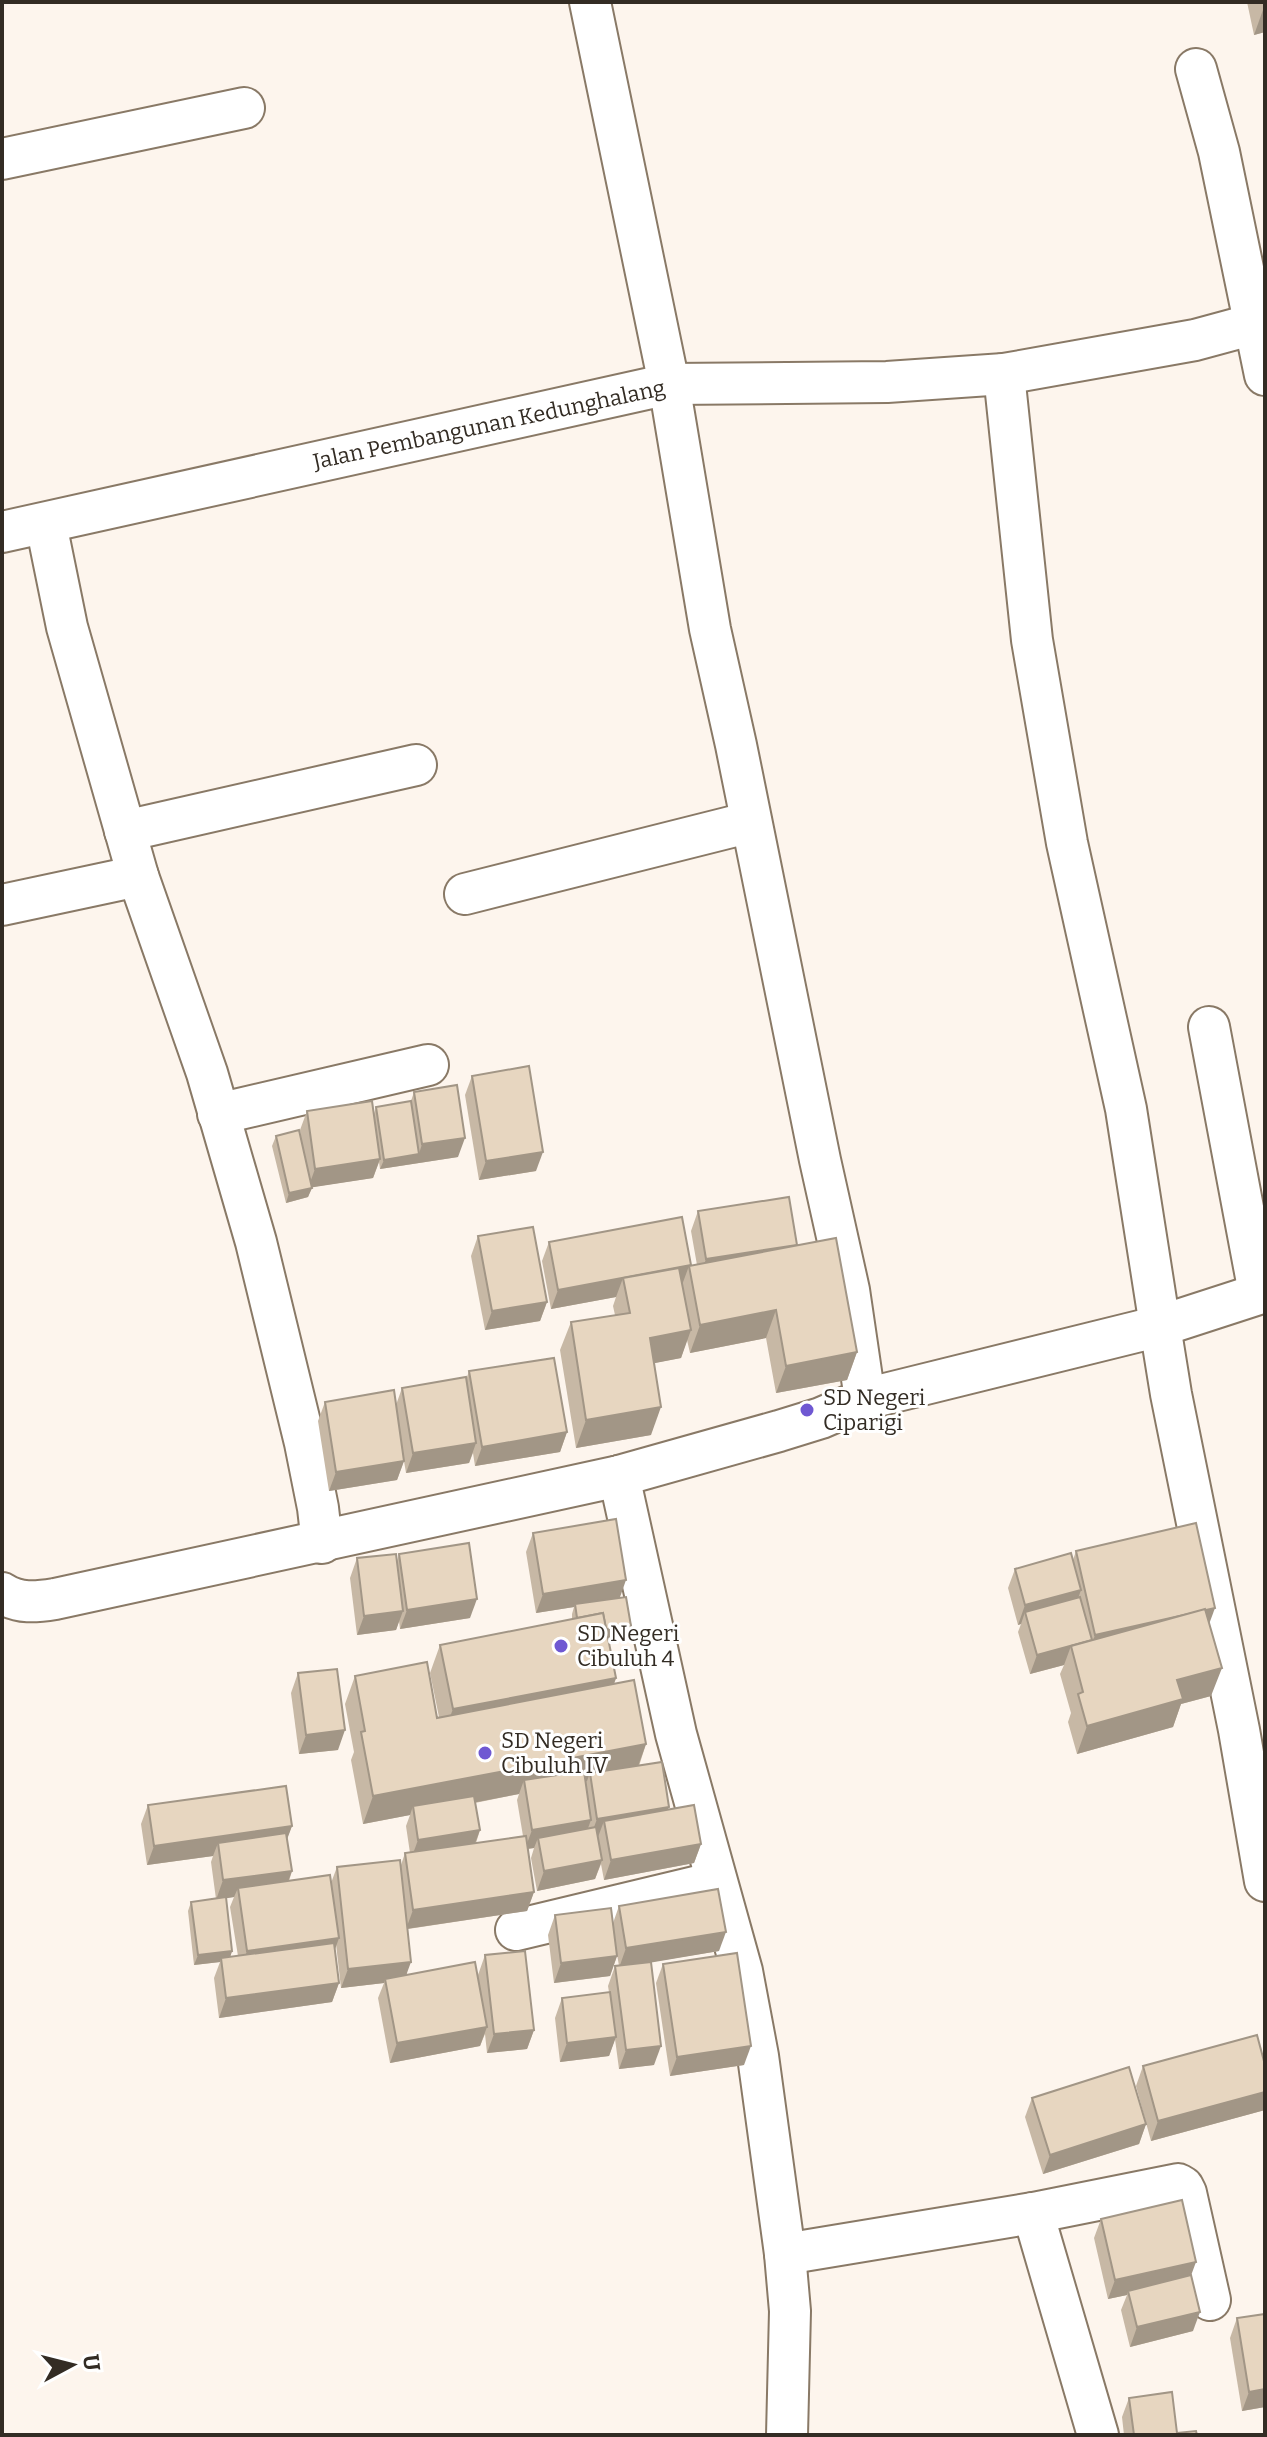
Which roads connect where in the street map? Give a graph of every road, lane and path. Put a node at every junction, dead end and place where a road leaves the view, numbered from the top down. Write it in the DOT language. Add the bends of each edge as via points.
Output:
graph roads {
  1 [pos="590,2"];
  2 [pos="1196,69"];
  3 [pos="244,108"];
  4 [pos="2,159"];
  5 [pos="1260,323"];
  6 [pos="1004,374"];
  7 [pos="1265,375"];
  8 [pos="669,384"];
  9 [pos="46,524"];
  10 [pos="2,532"];
  11 [pos="416,765"];
  12 [pos="751,822"];
  13 [pos="125,831"];
  14 [pos="138,876"];
  15 [pos="465,894"];
  16 [pos="2,905"];
  17 [pos="1209,1027"];
  18 [pos="428,1065"];
  19 [pos="218,1114"];
  20 [pos="1262,1292"];
  21 [pos="1160,1326"];
  22 [pos="865,1399"];
  23 [pos="619,1476"];
  24 [pos="322,1543"];
  25 [pos="2,1593"];
  26 [pos="1265,1881"];
  27 [pos="716,1882"];
  28 [pos="516,1930"];
  29 [pos="1033,2213"];
  30 [pos="785,2254"];
  31 [pos="1210,2300"];
  32 [pos="787,2435"];
  33 [pos="1098,2435"];
  1 -- 8 [label="street"];
  2 -- 5 [label="street"];
  3 -- 4 [label="street"];
  5 -- 6 [label="street, Jalan Pembangunan Kedunghalang"];
  5 -- 7 [label="street"];
  6 -- 8 [label="street, Jalan Pembangunan Kedunghalang" via="887,382"];
  6 -- 21 [label="street" via="1032,640 1067,843 1126,1109"];
  8 -- 9 [label="street, Jalan Pembangunan Kedunghalang"];
  8 -- 12 [label="street" via="710,629"];
  9 -- 10 [label="street, Jalan Pembangunan Kedunghalang"];
  9 -- 13 [label="street" via="67,627"];
  11 -- 13 [label="street"];
  12 -- 15 [label="street"];
  12 -- 22 [label="street" via="849,1290"];
  13 -- 14 [label="street"];
  14 -- 16 [label="street"];
  14 -- 19 [label="street"];
  17 -- 20 [label="street"];
  18 -- 19 [label="street"];
  19 -- 24 [label="street" via="256,1242 305,1443"];
  20 -- 21 [label="street"];
  21 -- 22 [label="street"];
  21 -- 26 [label="street"];
  22 -- 23 [label="street" via="821,1418"];
  23 -- 24 [label="street"];
  23 -- 27 [label="street" via="676,1734"];
  24 -- 25 [label="street" via="55,1599 30,1602"];
  27 -- 28 [label="street"];
  27 -- 30 [label="street" via="750,2013"];
  29 -- 30 [label="street"];
  29 -- 31 [label="street" via="1178,2184 1186,2193"];
  29 -- 33 [label="street"];
  30 -- 32 [label="street" via="790,2311"];
}
